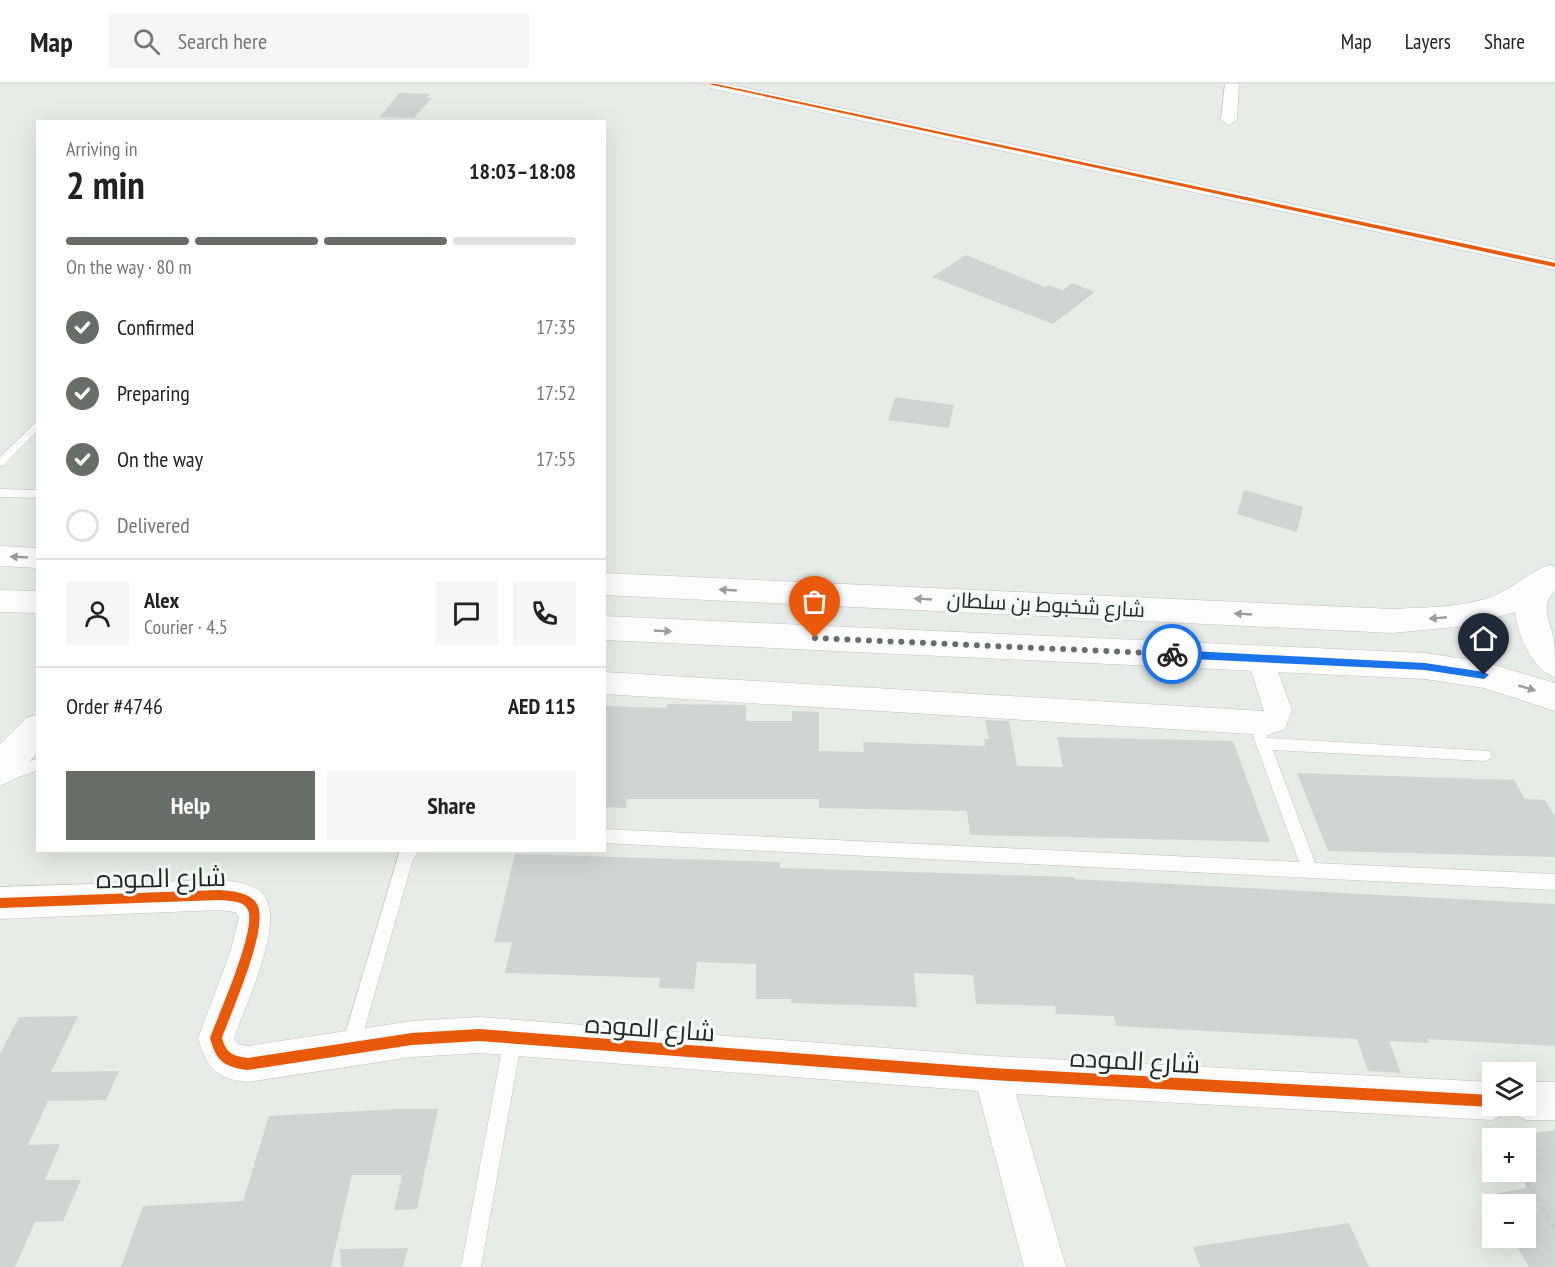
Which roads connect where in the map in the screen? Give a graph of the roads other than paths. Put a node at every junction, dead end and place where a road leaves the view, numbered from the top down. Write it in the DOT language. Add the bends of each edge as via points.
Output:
graph roads {
  1 [pos="710,84"];
  2 [pos="1232,84"];
  3 [pos="1229,120"];
  4 [pos="1555,265"];
  5 [pos="36,425"];
  6 [pos="0,462"];
  7 [pos="0,493"];
  8 [pos="36,494"];
  9 [pos="0,556"];
  10 [pos="36,558"];
  11 [pos="1553,576"];
  12 [pos="606,584"];
  13 [pos="0,601"];
  14 [pos="36,602"];
  15 [pos="606,628"];
  16 [pos="1260,658"];
  17 [pos="1555,664"];
  18 [pos="606,683"];
  19 [pos="1555,697"];
  20 [pos="36,731"];
  21 [pos="1259,733"];
  22 [pos="1485,755"];
  23 [pos="36,765"];
  24 [pos="0,768"];
  25 [pos="0,780"];
  26 [pos="606,836"];
  27 [pos="410,852"];
  28 [pos="1310,870"];
  29 [pos="1555,882"];
  30 [pos="0,903"];
  31 [pos="513,1038"];
  32 [pos="350,1049"];
  33 [pos="992,1074"];
  34 [pos="1482,1100"];
  35 [pos="1536,1101"];
  36 [pos="1555,1101"];
  37 [pos="471,1267"];
  38 [pos="1045,1267"];
  1 -- 4 [label="street"];
  2 -- 3 [label="main road"];
  5 -- 6 [label="lane"];
  7 -- 8 [label="lane"];
  10 -- 9 [label="main road, one-way"];
  11 -- 12 [label="main road, شارع شخبوط بن سلطان, one-way" via="1507,603 1476,612 1393,621"];
  11 -- 17 [label="main road" via="1533,595 1531,622"];
  13 -- 14 [label="main road"];
  15 -- 16 [label="main road, شارع شخبوط بن سلطان, one-way"];
  16 -- 19 [label="main road, شارع شخبوط بن سلطان, one-way" via="1425,666 1484,675"];
  16 -- 21 [label="street" via="1278,716"];
  18 -- 21 [label="street"];
  20 -- 24 [label="main road"];
  21 -- 22 [label="lane"];
  21 -- 28 [label="lane"];
  23 -- 25 [label="lane"];
  26 -- 28 [label="lane"];
  27 -- 32 [label="lane"];
  28 -- 29 [label="lane"];
  30 -- 32 [label="street, شارع الموده" via="219,895 244,899 254,908 256,921 216,1038 220,1053 231,1062 248,1064"];
  31 -- 32 [label="street, شارع الموده" via="453,1036"];
  31 -- 33 [label="street, شارع الموده"];
  31 -- 37 [label="lane"];
  33 -- 34 [label="street, شارع الموده"];
  33 -- 38 [label="street"];
  35 -- 36 [label="street"];
}
